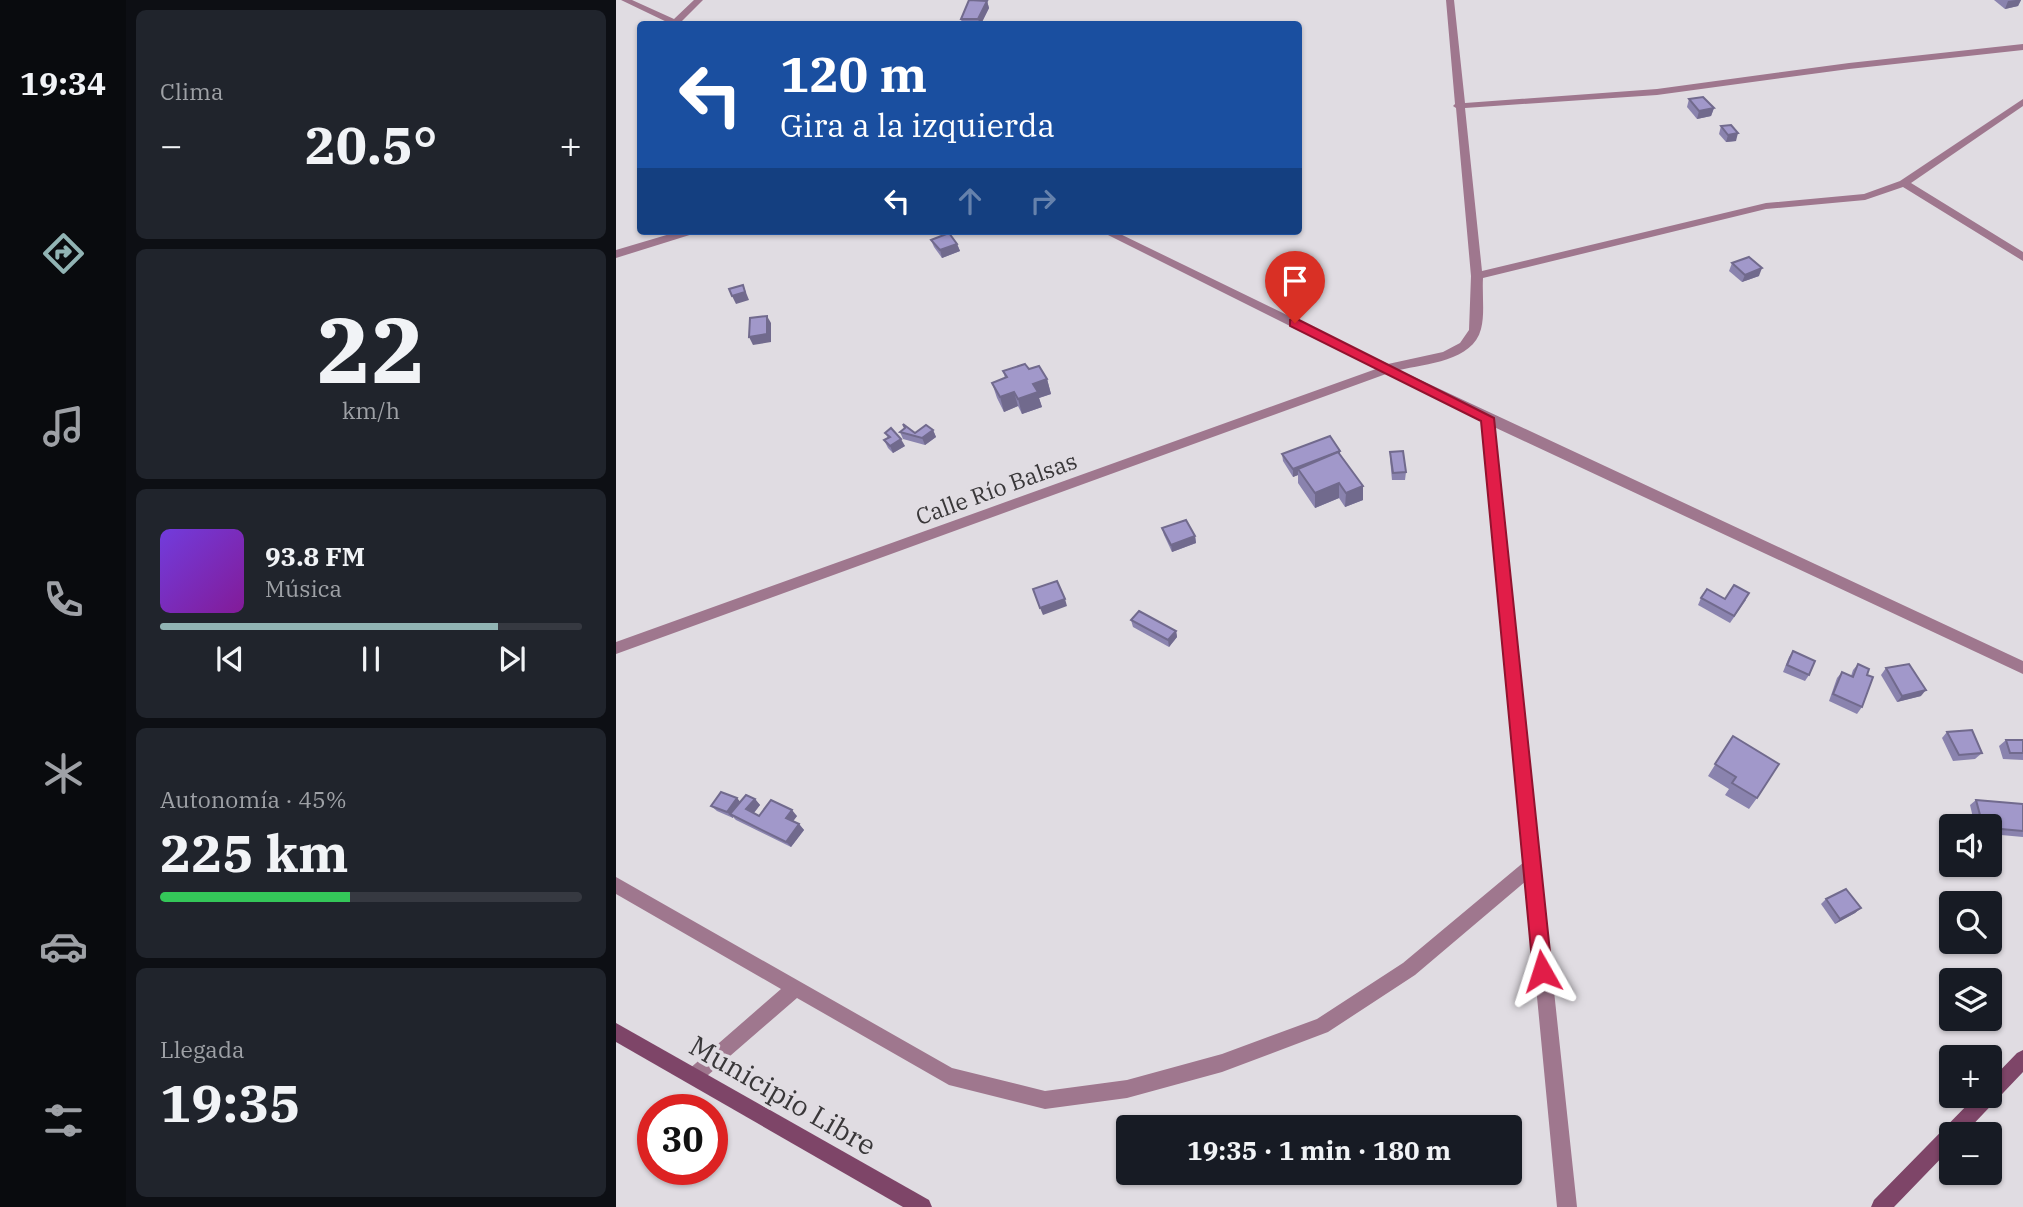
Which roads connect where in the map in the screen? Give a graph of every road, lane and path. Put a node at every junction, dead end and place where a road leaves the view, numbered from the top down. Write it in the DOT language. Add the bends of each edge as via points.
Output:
graph roads {
  1 [pos="625,0"];
  2 [pos="699,0"];
  3 [pos="1450,0"];
  4 [pos="670,21"];
  5 [pos="679,21"];
  6 [pos="2023,47"];
  7 [pos="2023,102"];
  8 [pos="1458,106"];
  9 [pos="1904,183"];
  10 [pos="679,235"];
  11 [pos="1113,235"];
  12 [pos="616,254"];
  13 [pos="2023,257"];
  14 [pos="1477,276"];
  15 [pos="1390,369"];
  16 [pos="1487,418"];
  17 [pos="616,648"];
  18 [pos="2023,668"];
  19 [pos="1531,866"];
  20 [pos="616,885"];
  21 [pos="796,988"];
  22 [pos="616,1032"];
  23 [pos="2023,1059"];
  24 [pos="694,1076"];
  25 [pos="2002,1081"];
  26 [pos="1976,1108"];
  27 [pos="922,1207"];
  28 [pos="1567,1207"];
  29 [pos="1881,1207"];
  1 -- 4 [label="street"];
  2 -- 5 [label="street"];
  3 -- 8 [label="street, Calle Río Balsas"];
  6 -- 8 [label="street" via="1657,92"];
  7 -- 9 [label="street"];
  8 -- 14 [label="street, Calle Río Balsas"];
  9 -- 13 [label="street"];
  9 -- 14 [label="street" via="1865,197 1766,206"];
  10 -- 12 [label="street"];
  11 -- 15 [label="street"];
  14 -- 15 [label="street, Calle Río Balsas" via="1475,330 1464,346"];
  15 -- 16 [label="street"];
  15 -- 17 [label="street, Calle Río Balsas"];
  16 -- 18 [label="street"];
  16 -- 19 [label="street"];
  19 -- 21 [label="street" via="1409,969 1322,1026 1222,1063 1127,1089 1045,1100 949,1076"];
  19 -- 28 [label="street"];
  20 -- 21 [label="street"];
  21 -- 24 [label="street"];
  22 -- 24 [label="street, Municipio Libre"];
  23 -- 25 [label="street"];
  24 -- 27 [label="street, Municipio Libre"];
  26 -- 29 [label="street"];
}
